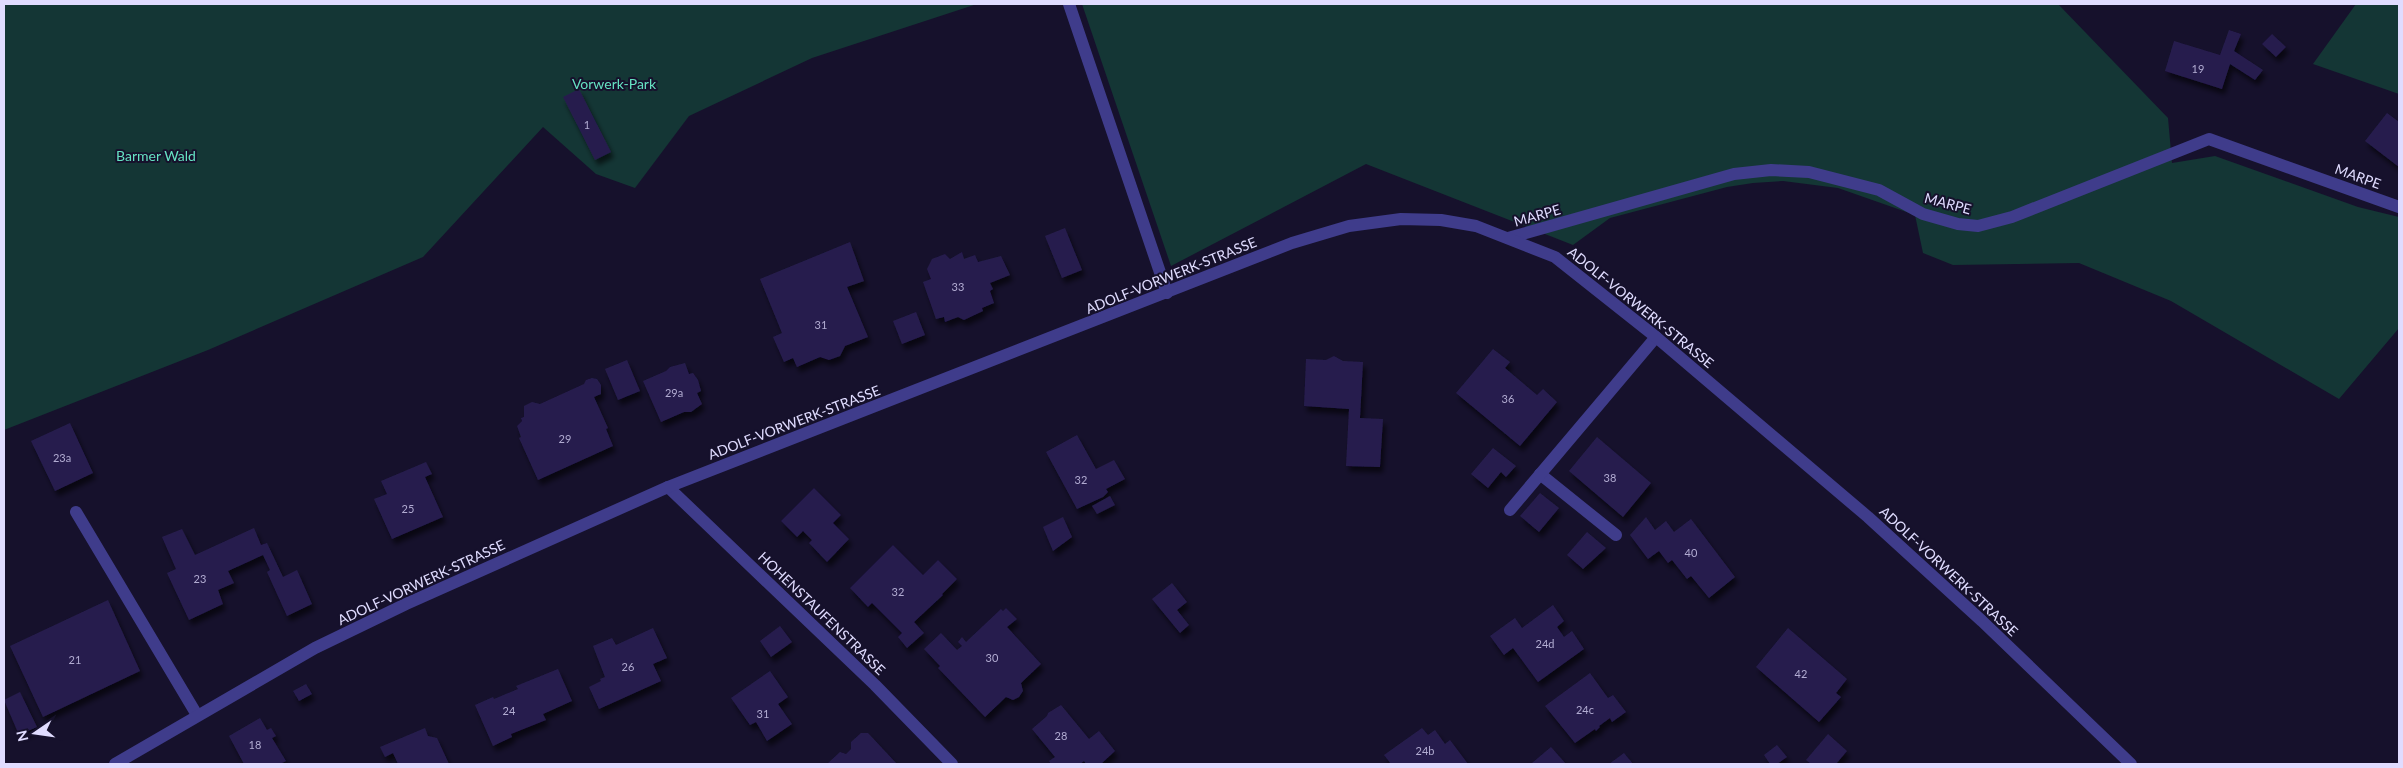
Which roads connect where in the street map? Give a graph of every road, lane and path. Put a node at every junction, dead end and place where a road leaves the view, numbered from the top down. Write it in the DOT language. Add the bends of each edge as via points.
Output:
graph roads {
  1 [pos="1069,4"];
  2 [pos="2399,207"];
  3 [pos="1508,238"];
  4 [pos="1166,294"];
  5 [pos="1656,336"];
  6 [pos="1540,474"];
  7 [pos="668,487"];
  8 [pos="1510,510"];
  9 [pos="76,512"];
  10 [pos="1616,535"];
  11 [pos="197,715"];
  12 [pos="116,764"];
  13 [pos="952,764"];
  14 [pos="2131,764"];
  1 -- 4 [label="street"];
  2 -- 3 [label="street, MARPE" via="2209,139 2012,217 1978,226 1923,214 1879,190 1809,172 1771,170 1734,174"];
  3 -- 4 [label="street, ADOLF-VORWERK-STRASSE" via="1476,226 1441,220 1401,219 1349,226 1292,243"];
  3 -- 5 [label="street, ADOLF-VORWERK-STRASSE" via="1555,257"];
  4 -- 7 [label="street, ADOLF-VORWERK-STRASSE"];
  5 -- 6 [label="street"];
  5 -- 14 [label="street, ADOLF-VORWERK-STRASSE" via="1868,517"];
  6 -- 8 [label="street"];
  6 -- 10 [label="street"];
  7 -- 11 [label="street, ADOLF-VORWERK-STRASSE" via="315,648"];
  7 -- 13 [label="street, HOHENSTAUFENSTRASSE" via="875,685"];
  9 -- 11 [label="street"];
  11 -- 12 [label="street, ADOLF-VORWERK-STRASSE"];
}
